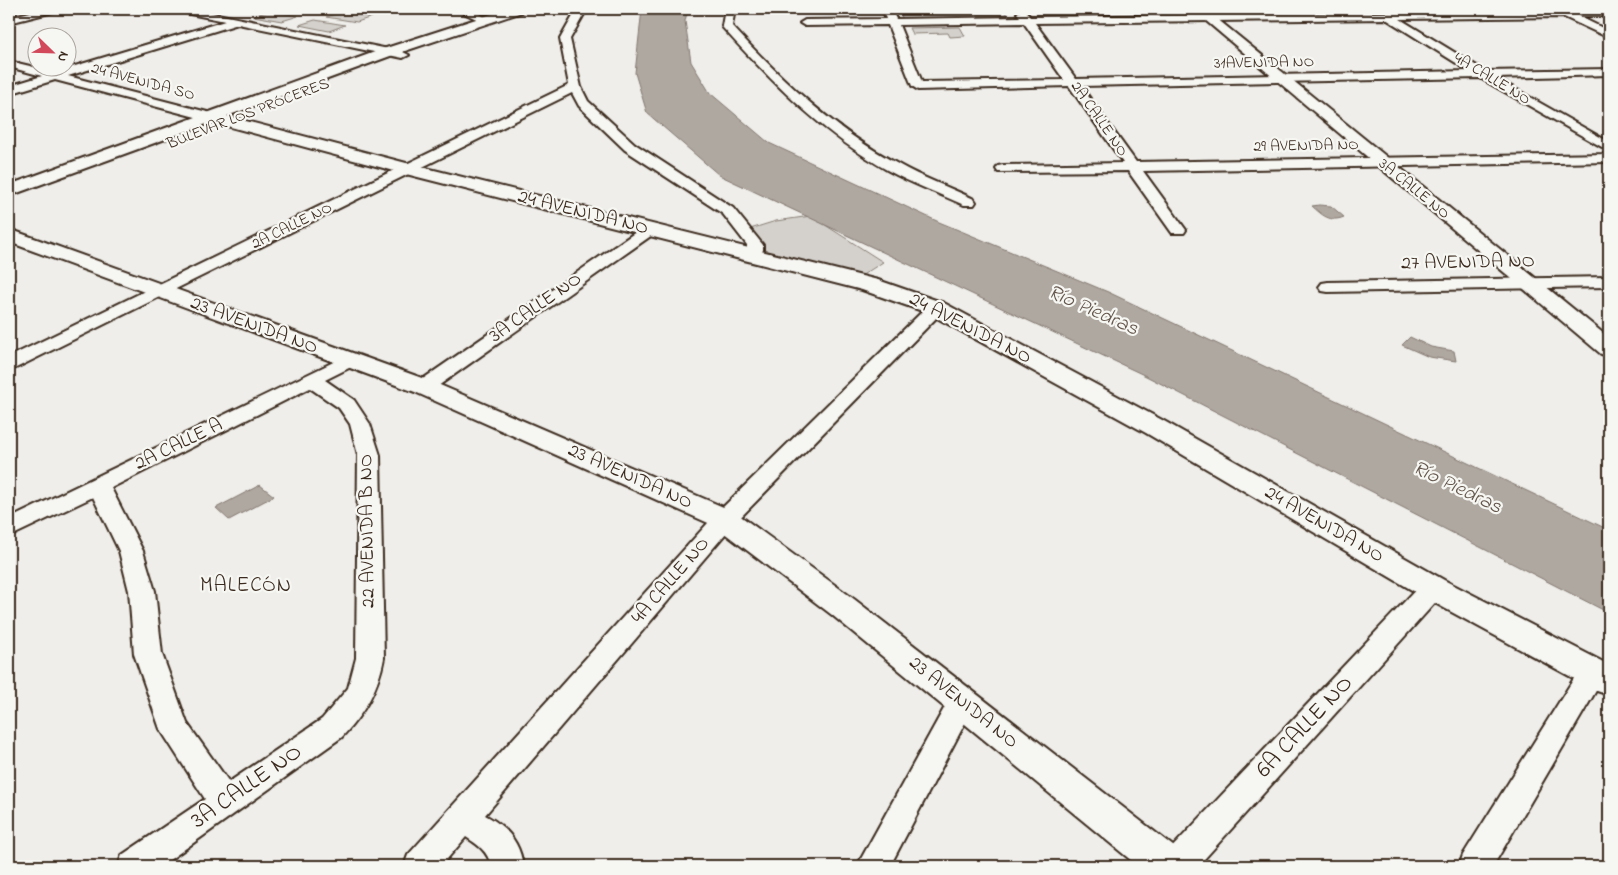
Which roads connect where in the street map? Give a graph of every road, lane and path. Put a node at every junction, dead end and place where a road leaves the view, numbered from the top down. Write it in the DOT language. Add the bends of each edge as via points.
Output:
graph roads {
  1 [pos="54,9"];
  2 [pos="180,9"];
  3 [pos="460,9"];
  4 [pos="518,9"];
  5 [pos="582,9"];
  6 [pos="730,9"];
  7 [pos="887,9"];
  8 [pos="1020,9"];
  9 [pos="1376,9"];
  10 [pos="1553,9"];
  11 [pos="1204,13"];
  12 [pos="1609,13"];
  13 [pos="1563,14"];
  14 [pos="1388,16"];
  15 [pos="9,20"];
  16 [pos="487,20"];
  17 [pos="1028,20"];
  18 [pos="237,21"];
  19 [pos="892,22"];
  20 [pos="805,23"];
  21 [pos="1609,34"];
  22 [pos="395,54"];
  23 [pos="9,64"];
  24 [pos="28,69"];
  25 [pos="78,69"];
  26 [pos="1609,72"];
  27 [pos="1483,74"];
  28 [pos="48,78"];
  29 [pos="62,78"];
  30 [pos="1282,78"];
  31 [pos="1074,83"];
  32 [pos="575,87"];
  33 [pos="9,90"];
  34 [pos="220,119"];
  35 [pos="1609,147"];
  36 [pos="1609,158"];
  37 [pos="1382,162"];
  38 [pos="1133,167"];
  39 [pos="1003,169"];
  40 [pos="408,170"];
  41 [pos="9,191"];
  42 [pos="969,202"];
  43 [pos="9,205"];
  44 [pos="649,230"];
  45 [pos="1178,230"];
  46 [pos="9,235"];
  47 [pos="751,255"];
  48 [pos="1609,282"];
  49 [pos="1529,283"];
  50 [pos="1328,287"];
  51 [pos="158,291"];
  52 [pos="936,308"];
  53 [pos="1609,348"];
  54 [pos="350,360"];
  55 [pos="9,364"];
  56 [pos="311,379"];
  57 [pos="424,387"];
  58 [pos="98,485"];
  59 [pos="725,519"];
  60 [pos="9,529"];
  61 [pos="1433,588"];
  62 [pos="1601,677"];
  63 [pos="962,702"];
  64 [pos="356,703"];
  65 [pos="225,802"];
  66 [pos="462,819"];
  67 [pos="134,866"];
  68 [pos="420,866"];
  69 [pos="507,866"];
  70 [pos="873,866"];
  71 [pos="1168,866"];
  72 [pos="1178,866"];
  73 [pos="1475,866"];
  1 -- 15 [label="street"];
  2 -- 18 [label="street"];
  3 -- 16 [label="street"];
  4 -- 16 [label="street, BULEVAR LOS PRÓCERES"];
  5 -- 32 [label="street" via="565,38"];
  6 -- 42 [label="street" via="727,26 781,83 827,124 892,167"];
  7 -- 19 [label="street"];
  8 -- 17 [label="street, 2A CALLE NO"];
  9 -- 14 [label="street, 4A CALLE NO"];
  10 -- 13 [label="street"];
  11 -- 14 [label="street"];
  11 -- 17 [label="street"];
  11 -- 30 [label="street, 3A CALLE NO"];
  12 -- 13 [label="street"];
  13 -- 14 [label="street"];
  13 -- 21 [label="street"];
  14 -- 27 [label="street, 4A CALLE NO"];
  16 -- 22 [label="street, BULEVAR LOS PRÓCERES"];
  17 -- 19 [label="street"];
  17 -- 31 [label="street, 2A CALLE NO"];
  18 -- 22 [label="street"];
  18 -- 25 [label="street"];
  19 -- 20 [label="street"];
  19 -- 31 [label="street, 31AVENIDA NO" via="918,86"];
  22 -- 34 [label="street, BULEVAR LOS PRÓCERES"];
  23 -- 24 [label="street, 24 AVENIDA SO"];
  26 -- 27 [label="street, 31AVENIDA NO"];
  27 -- 30 [label="street, 31AVENIDA NO"];
  27 -- 35 [label="street, 4A CALLE NO"];
  28 -- 33 [label="street"];
  29 -- 34 [label="street, 24 AVENIDA SO"];
  30 -- 31 [label="street, 31AVENIDA NO"];
  30 -- 37 [label="street, 3A CALLE NO"];
  31 -- 38 [label="street, 2A CALLE NO"];
  32 -- 40 [label="street, 2A CALLE NO"];
  32 -- 47 [label="street" via="583,103 630,147 728,212 755,245"];
  34 -- 40 [label="street, 24 AVENIDA NO"];
  34 -- 41 [label="street, BULEVAR LOS PRÓCERES"];
  34 -- 43 [label="street, BULEVAR LOS PRÓCERES"];
  36 -- 37 [label="street, 29 AVENIDA NO"];
  37 -- 38 [label="street, 29 AVENIDA NO"];
  37 -- 49 [label="street, 3A CALLE NO"];
  38 -- 39 [label="street, 29 AVENIDA NO"];
  38 -- 45 [label="street, 2A CALLE NO"];
  40 -- 44 [label="street, 24 AVENIDA NO"];
  40 -- 51 [label="street, 2A CALLE NO"];
  44 -- 47 [label="street, 24 AVENIDA NO"];
  44 -- 57 [label="street, 3A CALLE NO"];
  46 -- 51 [label="street, 23 AVENIDA NO"];
  47 -- 52 [label="street, 24 AVENIDA NO" via="870,285"];
  48 -- 49 [label="street, 27 AVENIDA NO"];
  49 -- 50 [label="street, 27 AVENIDA NO"];
  49 -- 53 [label="street, 3A CALLE NO"];
  51 -- 54 [label="street, 23 AVENIDA NO"];
  51 -- 55 [label="street, 2A CALLE NO"];
  52 -- 59 [label="street, 4A CALLE NO"];
  52 -- 61 [label="street, 24 AVENIDA NO" via="1155,427"];
  54 -- 56 [label="street, 2A CALLE A"];
  54 -- 57 [label="street, 23 AVENIDA NO"];
  56 -- 58 [label="street, 2A CALLE A"];
  56 -- 64 [label="street, 22 AVENIDA B NO" via="347,404 360,424 370,455 370,658 366,681"];
  57 -- 59 [label="street, 23 AVENIDA NO"];
  58 -- 60 [label="street, 2A CALLE A"];
  58 -- 65 [label="street" via="131,551 142,591 148,654 175,729"];
  59 -- 63 [label="street, 23 AVENIDA NO"];
  59 -- 66 [label="street, 4A CALLE NO"];
  61 -- 62 [label="street, 24 AVENIDA NO"];
  61 -- 72 [label="street, 6A CALLE NO"];
  62 -- 73 [label="street"];
  63 -- 70 [label="street"];
  63 -- 71 [label="street, 23 AVENIDA NO"];
  64 -- 65 [label="street, 3A CALLE NO" via="332,728"];
  65 -- 67 [label="street, 3A CALLE NO"];
  66 -- 68 [label="street, 4A CALLE NO"];
  66 -- 69 [label="street" via="497,840 506,856"];
}
